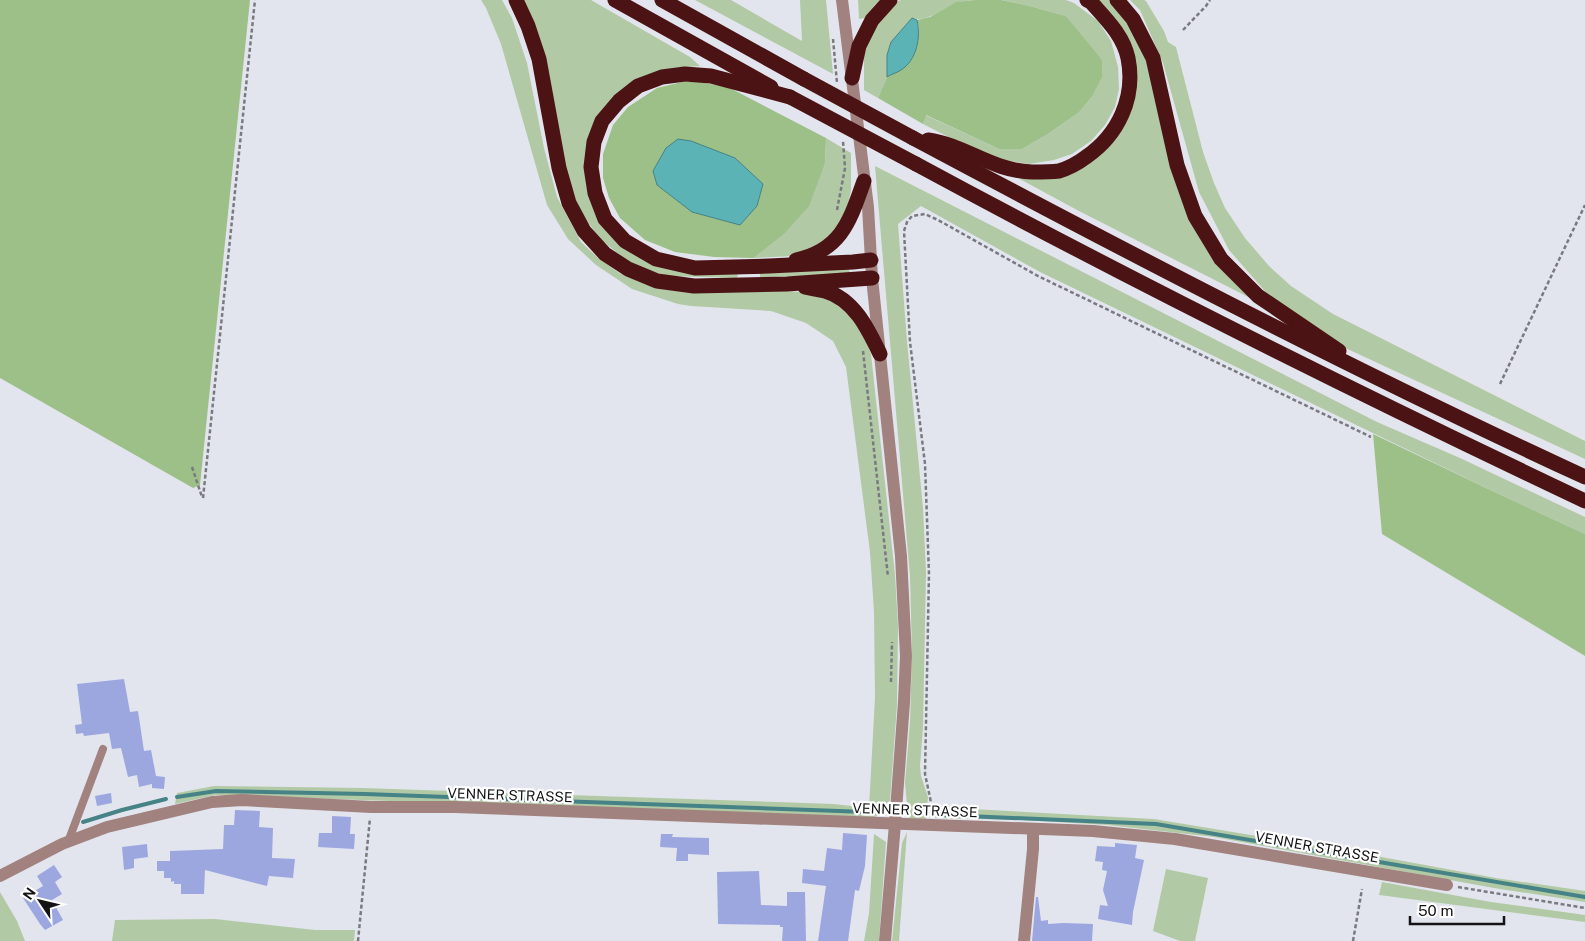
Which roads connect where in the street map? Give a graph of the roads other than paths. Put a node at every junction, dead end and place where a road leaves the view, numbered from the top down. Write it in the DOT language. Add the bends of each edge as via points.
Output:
graph roads {
  1 [pos="516,0"];
  2 [pos="616,0"];
  3 [pos="662,0"];
  4 [pos="842,0"];
  5 [pos="890,0"];
  6 [pos="1087,0"];
  7 [pos="1117,0"];
  8 [pos="852,78"];
  9 [pos="790,97"];
  10 [pos="913,138"];
  11 [pos="864,181"];
  12 [pos="871,260"];
  13 [pos="769,266"];
  14 [pos="872,278"];
  15 [pos="787,284"];
  16 [pos="880,354"];
  17 [pos="1379,379"];
  18 [pos="1585,477"];
  19 [pos="1585,501"];
  20 [pos="103,749"];
  21 [pos="896,824"];
  22 [pos="1033,829"];
  23 [pos="68,842"];
  24 [pos="0,876"];
  25 [pos="1447,885"];
  26 [pos="885,941"];
  27 [pos="1024,941"];
  1 -- 15 [label="highway" via="539,59 569,204 584,231 605,254 628,269 657,281 694,286"];
  2 -- 9 [label="highway"];
  3 -- 10 [label="highway, bridge"];
  4 -- 8 [label="street"];
  5 -- 8 [label="highway" via="872,20 859,46"];
  6 -- 10 [label="highway" via="1116,29 1128,57 1130,82 1126,106 1115,128 1099,148 1058,171 1031,172 993,165 940,142"];
  7 -- 17 [label="highway" via="1133,19 1153,58 1177,165 1195,216 1221,260 1258,296"];
  8 -- 11 [label="street"];
  9 -- 13 [label="highway" via="710,76 685,74 662,77 638,86 619,101 602,121 594,142 591,167 595,193 605,219 625,241 656,259 695,268"];
  9 -- 19 [label="highway, bridge" via="1022,222 1294,361"];
  10 -- 17 [label="highway" via="1168,273"];
  11 -- 12 [label="street"];
  11 -- 13 [label="highway" via="836,241 813,255"];
  12 -- 13 [label="highway"];
  12 -- 14 [label="street"];
  14 -- 15 [label="highway"];
  14 -- 16 [label="street"];
  15 -- 16 [label="highway" via="826,291 840,299 867,326"];
  16 -- 21 [label="street" via="901,556 906,656"];
  17 -- 18 [label="highway"];
  20 -- 23 [label="lane"];
  21 -- 22 [label="street, VENNER STRASSE"];
  21 -- 23 [label="street, VENNER STRASSE" via="242,800 212,802 107,827"];
  21 -- 26 [label="street"];
  22 -- 25 [label="street, VENNER STRASSE" via="1175,839"];
  22 -- 27 [label="street"];
  23 -- 24 [label="street, VENNER STRASSE"];
}
